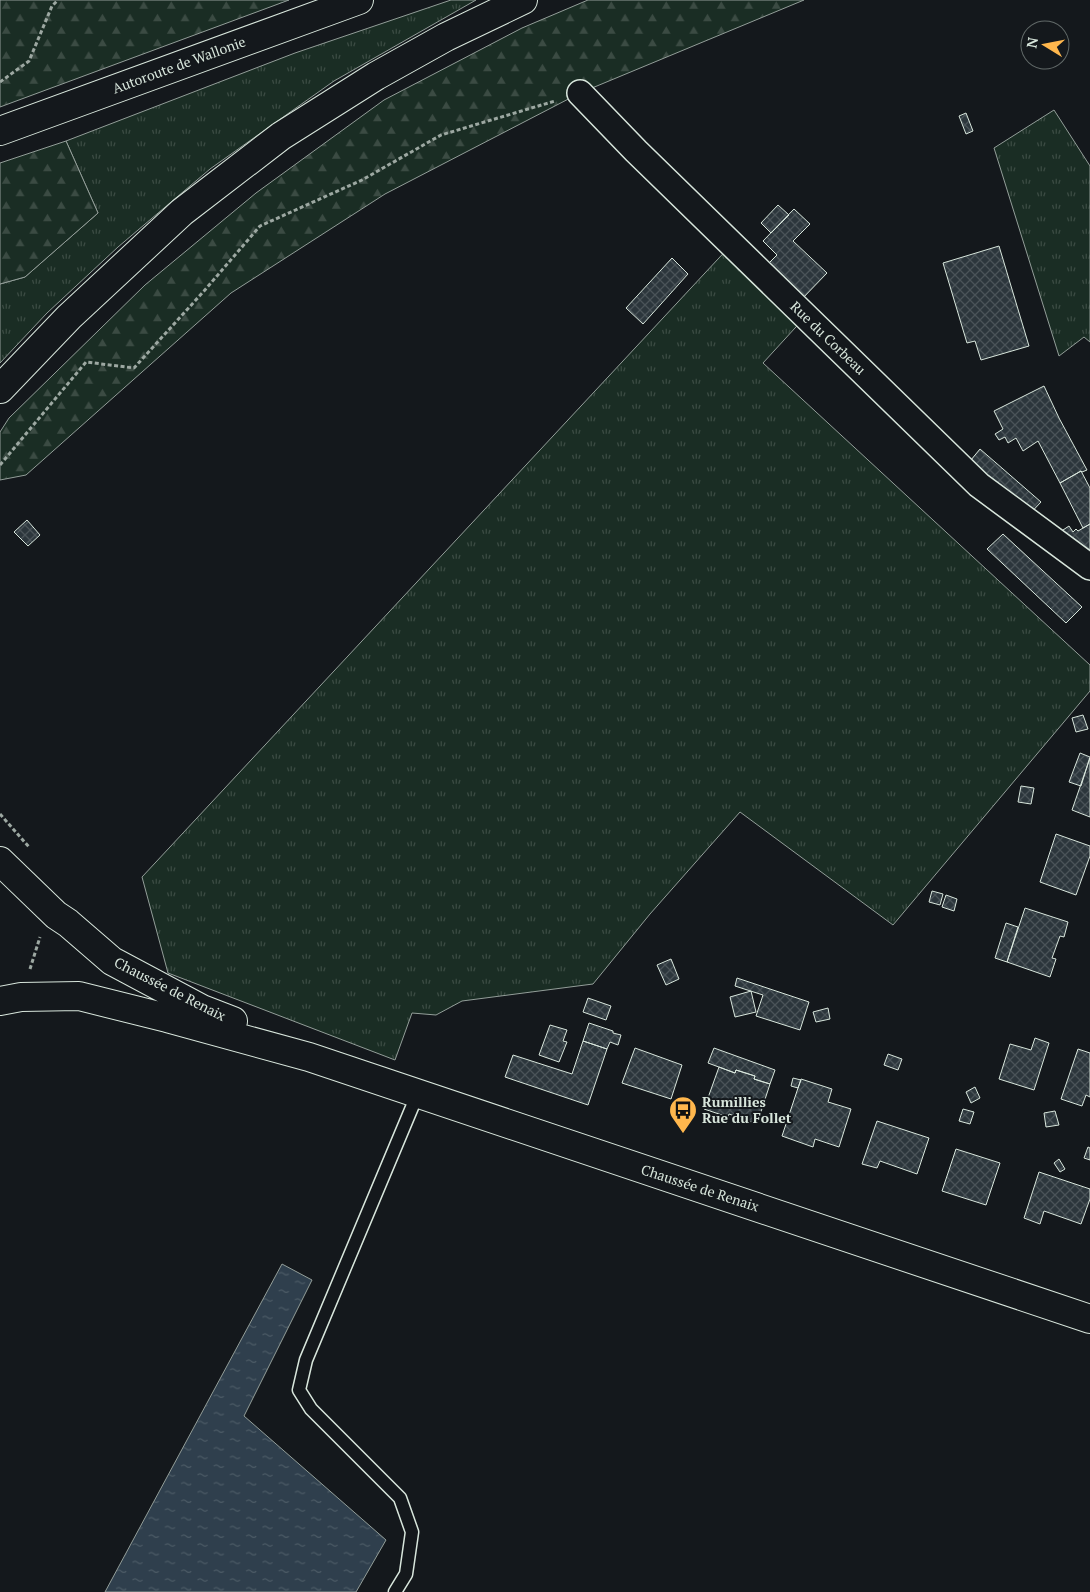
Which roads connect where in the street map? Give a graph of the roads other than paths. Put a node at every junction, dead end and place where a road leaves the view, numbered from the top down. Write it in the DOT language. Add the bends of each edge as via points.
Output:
graph roads {
  1 [pos="359,0"];
  2 [pos="522,0"];
  3 [pos="580,93"];
  4 [pos="0,131"];
  5 [pos="0,389"];
  6 [pos="1090,567"];
  7 [pos="0,861"];
  8 [pos="10,999"];
  9 [pos="310,1057"];
  10 [pos="418,1093"];
  11 [pos="1090,1319"];
  12 [pos="395,1592"];
  1 -- 4 [label="main road, Autoroute de Wallonie"];
  2 -- 5 [label="main road" via="376,76 281,136 182,212 69,317"];
  3 -- 6 [label="street, Rue du Corbeau" via="980,485"];
  7 -- 9 [label="main road, Chaussée de Renaix" via="49,909 112,961 202,1009"];
  8 -- 9 [label="main road, Chaussée de Renaix" via="79,996"];
  9 -- 10 [label="main road, Chaussée de Renaix"];
  10 -- 11 [label="main road, Chaussée de Renaix"];
  10 -- 12 [label="lane" via="306,1360 300,1390 311,1409 400,1498 412,1532 406,1574"];
}
